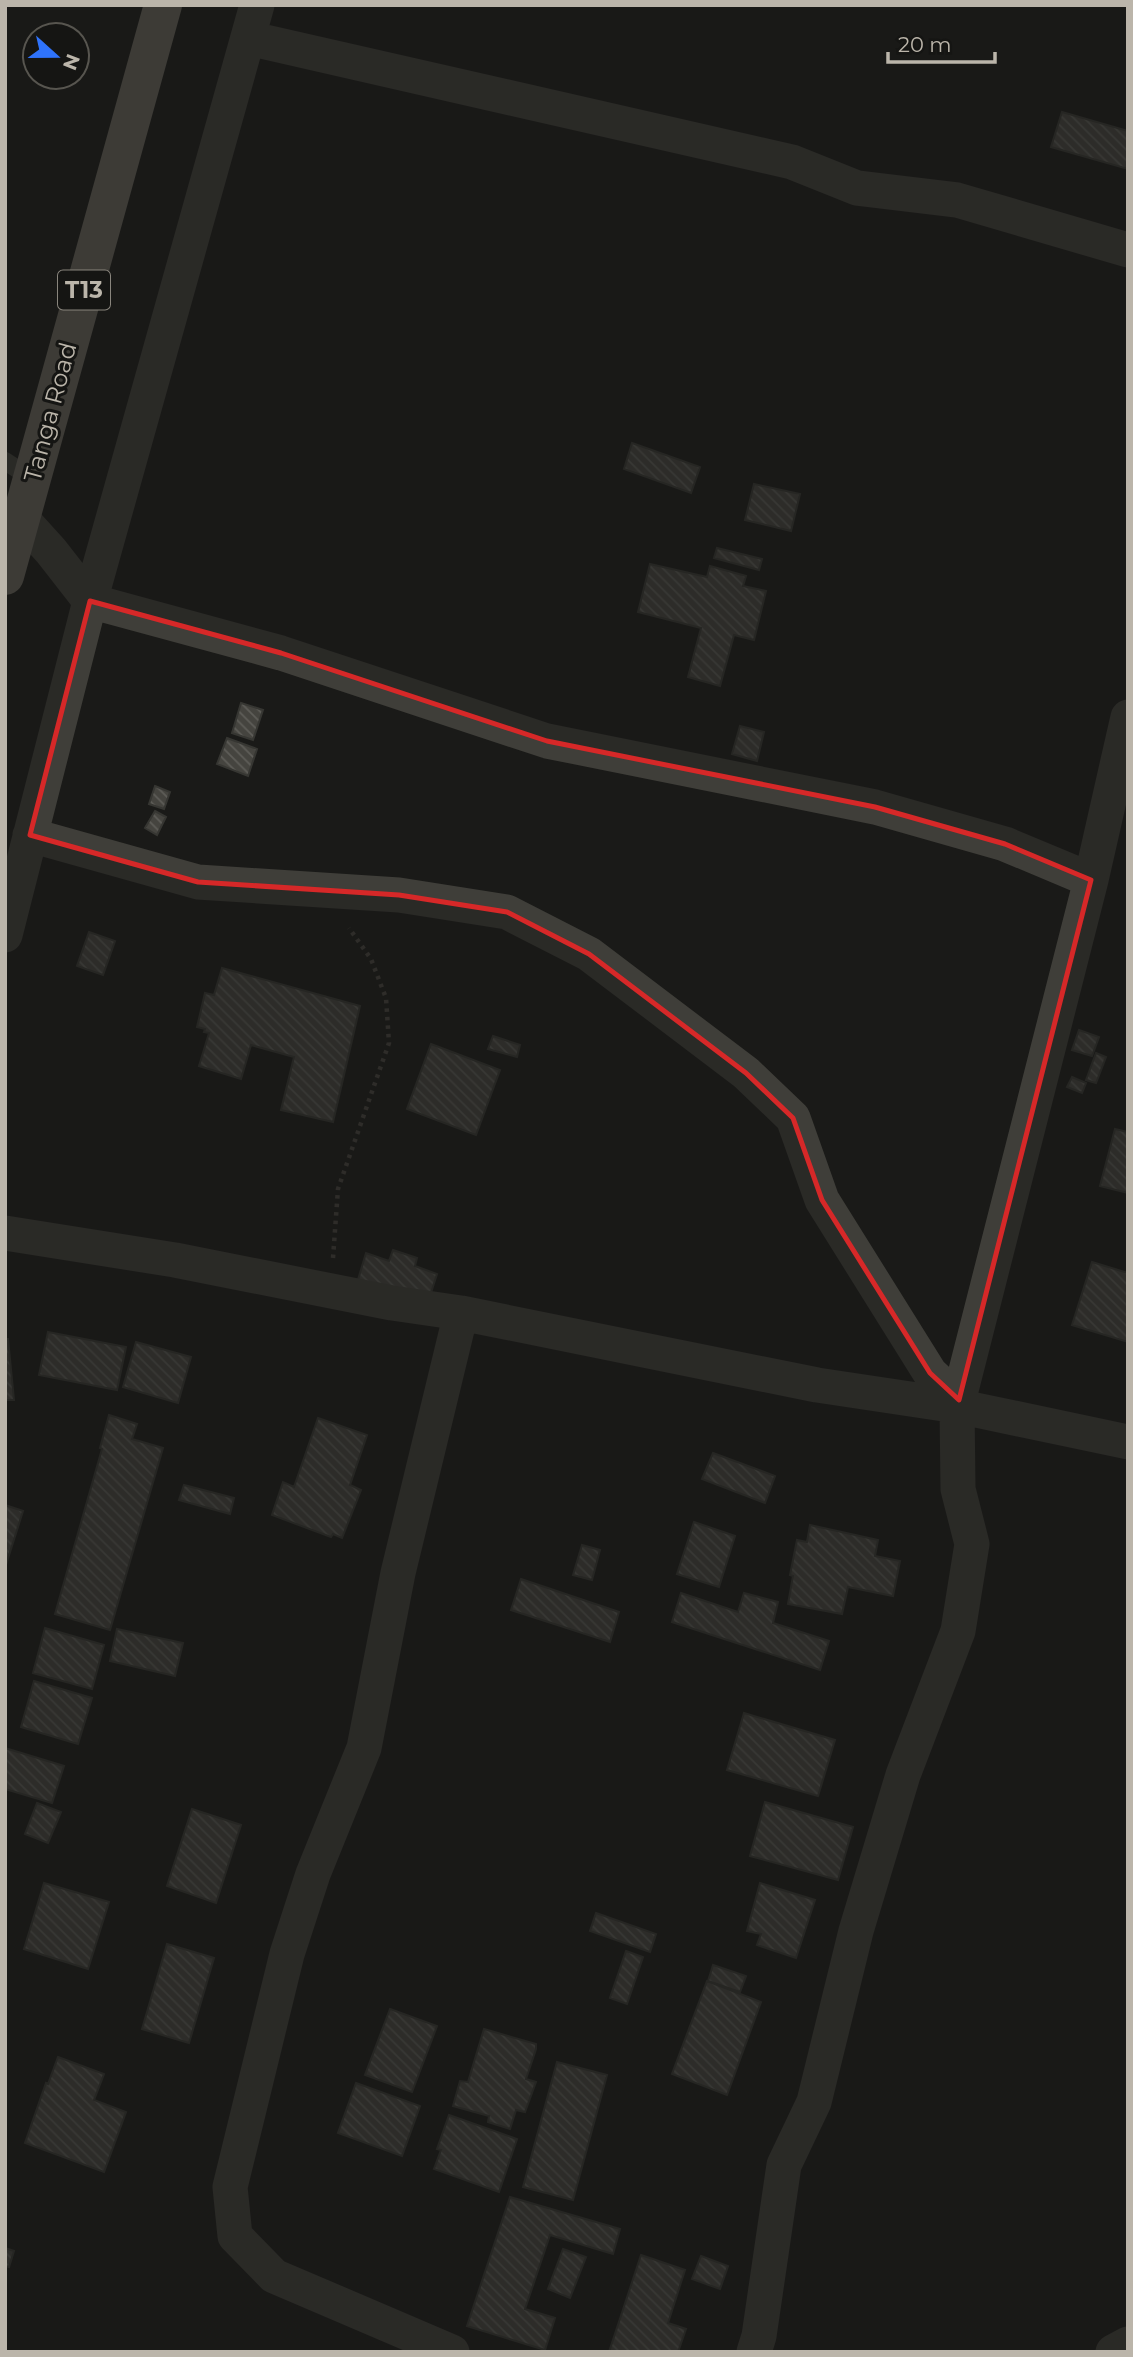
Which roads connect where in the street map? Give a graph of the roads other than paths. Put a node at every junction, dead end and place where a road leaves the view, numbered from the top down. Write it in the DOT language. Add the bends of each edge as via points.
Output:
graph roads {
  1 [pos="163,5"];
  2 [pos="253,22"];
  3 [pos="1128,250"];
  4 [pos="18,470"];
  5 [pos="22,519"];
  6 [pos="5,576"];
  7 [pos="90,601"];
  8 [pos="1128,717"];
  9 [pos="30,835"];
  10 [pos="1091,880"];
  11 [pos="5,935"];
  12 [pos="5,1233"];
  13 [pos="461,1313"];
  14 [pos="958,1403"];
  15 [pos="1128,1442"];
  16 [pos="1128,2344"];
  17 [pos="452,2352"];
  18 [pos="754,2352"];
  19 [pos="1113,2352"];
  1 -- 4 [label="highway, Tanga Road / T13"];
  2 -- 3 [label="street" via="358,64 792,162 857,188 957,200"];
  2 -- 7 [label="street"];
  4 -- 5 [label="highway, Tanga Road / T13"];
  5 -- 6 [label="highway, Tanga Road / T13"];
  5 -- 7 [label="street"];
  7 -- 9 [label="street"];
  7 -- 10 [label="street" via="281,653 547,741 875,807 1005,844"];
  8 -- 10 [label="street"];
  9 -- 11 [label="street"];
  9 -- 14 [label="street" via="198,882 399,895 507,912 589,954 746,1073 793,1118 822,1200 930,1373"];
  10 -- 14 [label="street"];
  12 -- 13 [label="street"];
  13 -- 14 [label="street" via="817,1385"];
  13 -- 17 [label="street" via="398,1573 363,1748 287,1954 230,2187 235,2236 274,2276"];
  14 -- 15 [label="street"];
  14 -- 18 [label="street" via="958,1489 972,1544 958,1631 902,1775 856,1931 814,2102 784,2165"];
  16 -- 19 [label="street"];
}
